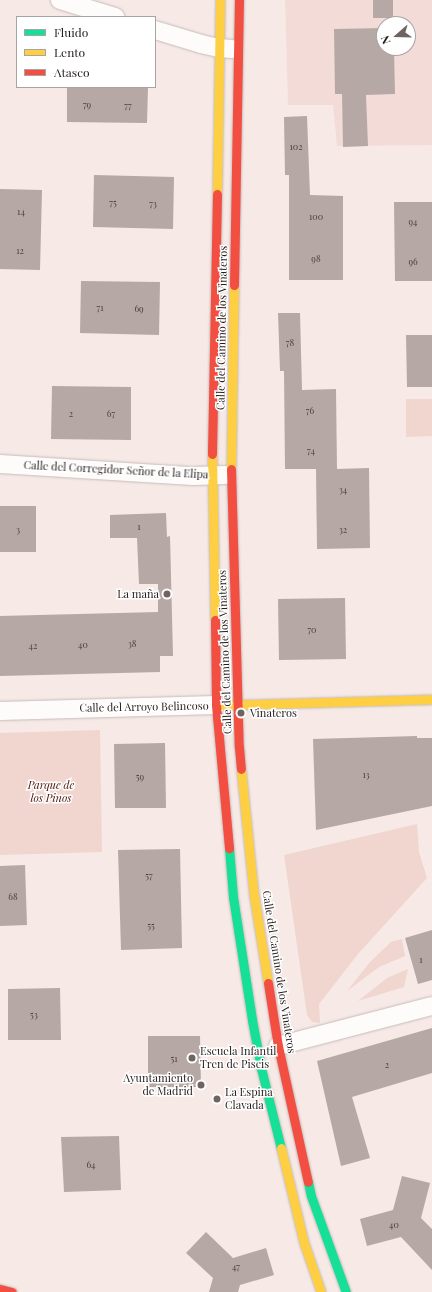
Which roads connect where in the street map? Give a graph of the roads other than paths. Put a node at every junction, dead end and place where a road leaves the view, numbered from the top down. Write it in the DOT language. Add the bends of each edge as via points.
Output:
graph roads {
  1 [pos="60,0"];
  2 [pos="220,0"];
  3 [pos="239,0"];
  4 [pos="112,16"];
  5 [pos="156,30"];
  6 [pos="219,48"];
  7 [pos="238,49"];
  8 [pos="0,464"];
  9 [pos="212,475"];
  10 [pos="231,476"];
  11 [pos="432,699"];
  12 [pos="237,704"];
  13 [pos="216,705"];
  14 [pos="0,711"];
  15 [pos="432,1006"];
  16 [pos="278,1046"];
  17 [pos="0,1289"];
  18 [pos="12,1292"];
  19 [pos="321,1292"];
  20 [pos="346,1292"];
  1 -- 4 [label="street"];
  2 -- 6 [label="main road, Calle del Camino de los Vinateros"];
  3 -- 7 [label="main road, Calle del Camino de los Vinateros"];
  5 -- 6 [label="street"];
  6 -- 7 [label="street"];
  6 -- 9 [label="main road, Calle del Camino de los Vinateros"];
  7 -- 10 [label="main road, Calle del Camino de los Vinateros"];
  8 -- 9 [label="street, Calle del Corregidor Señor de la Elipa"];
  9 -- 10 [label="street, Calle del Corregidor Señor de la Elipa"];
  9 -- 13 [label="main road, Calle del Camino de los Vinateros"];
  10 -- 12 [label="main road, Calle del Camino de los Vinateros"];
  11 -- 12 [label="main road, Calle del Arroyo Belincoso"];
  12 -- 13 [label="main road, Calle del Arroyo Belincoso"];
  12 -- 16 [label="main road, Calle del Camino de los Vinateros" via="254,896"];
  13 -- 14 [label="street, Calle del Arroyo Belincoso"];
  13 -- 19 [label="main road, Calle del Camino de los Vinateros" via="233,897 252,1020 261,1068 304,1244"];
  15 -- 16 [label="street"];
  16 -- 20 [label="main road, Calle del Camino de los Vinateros" via="311,1196"];
  17 -- 18 [label="main road"];
}
